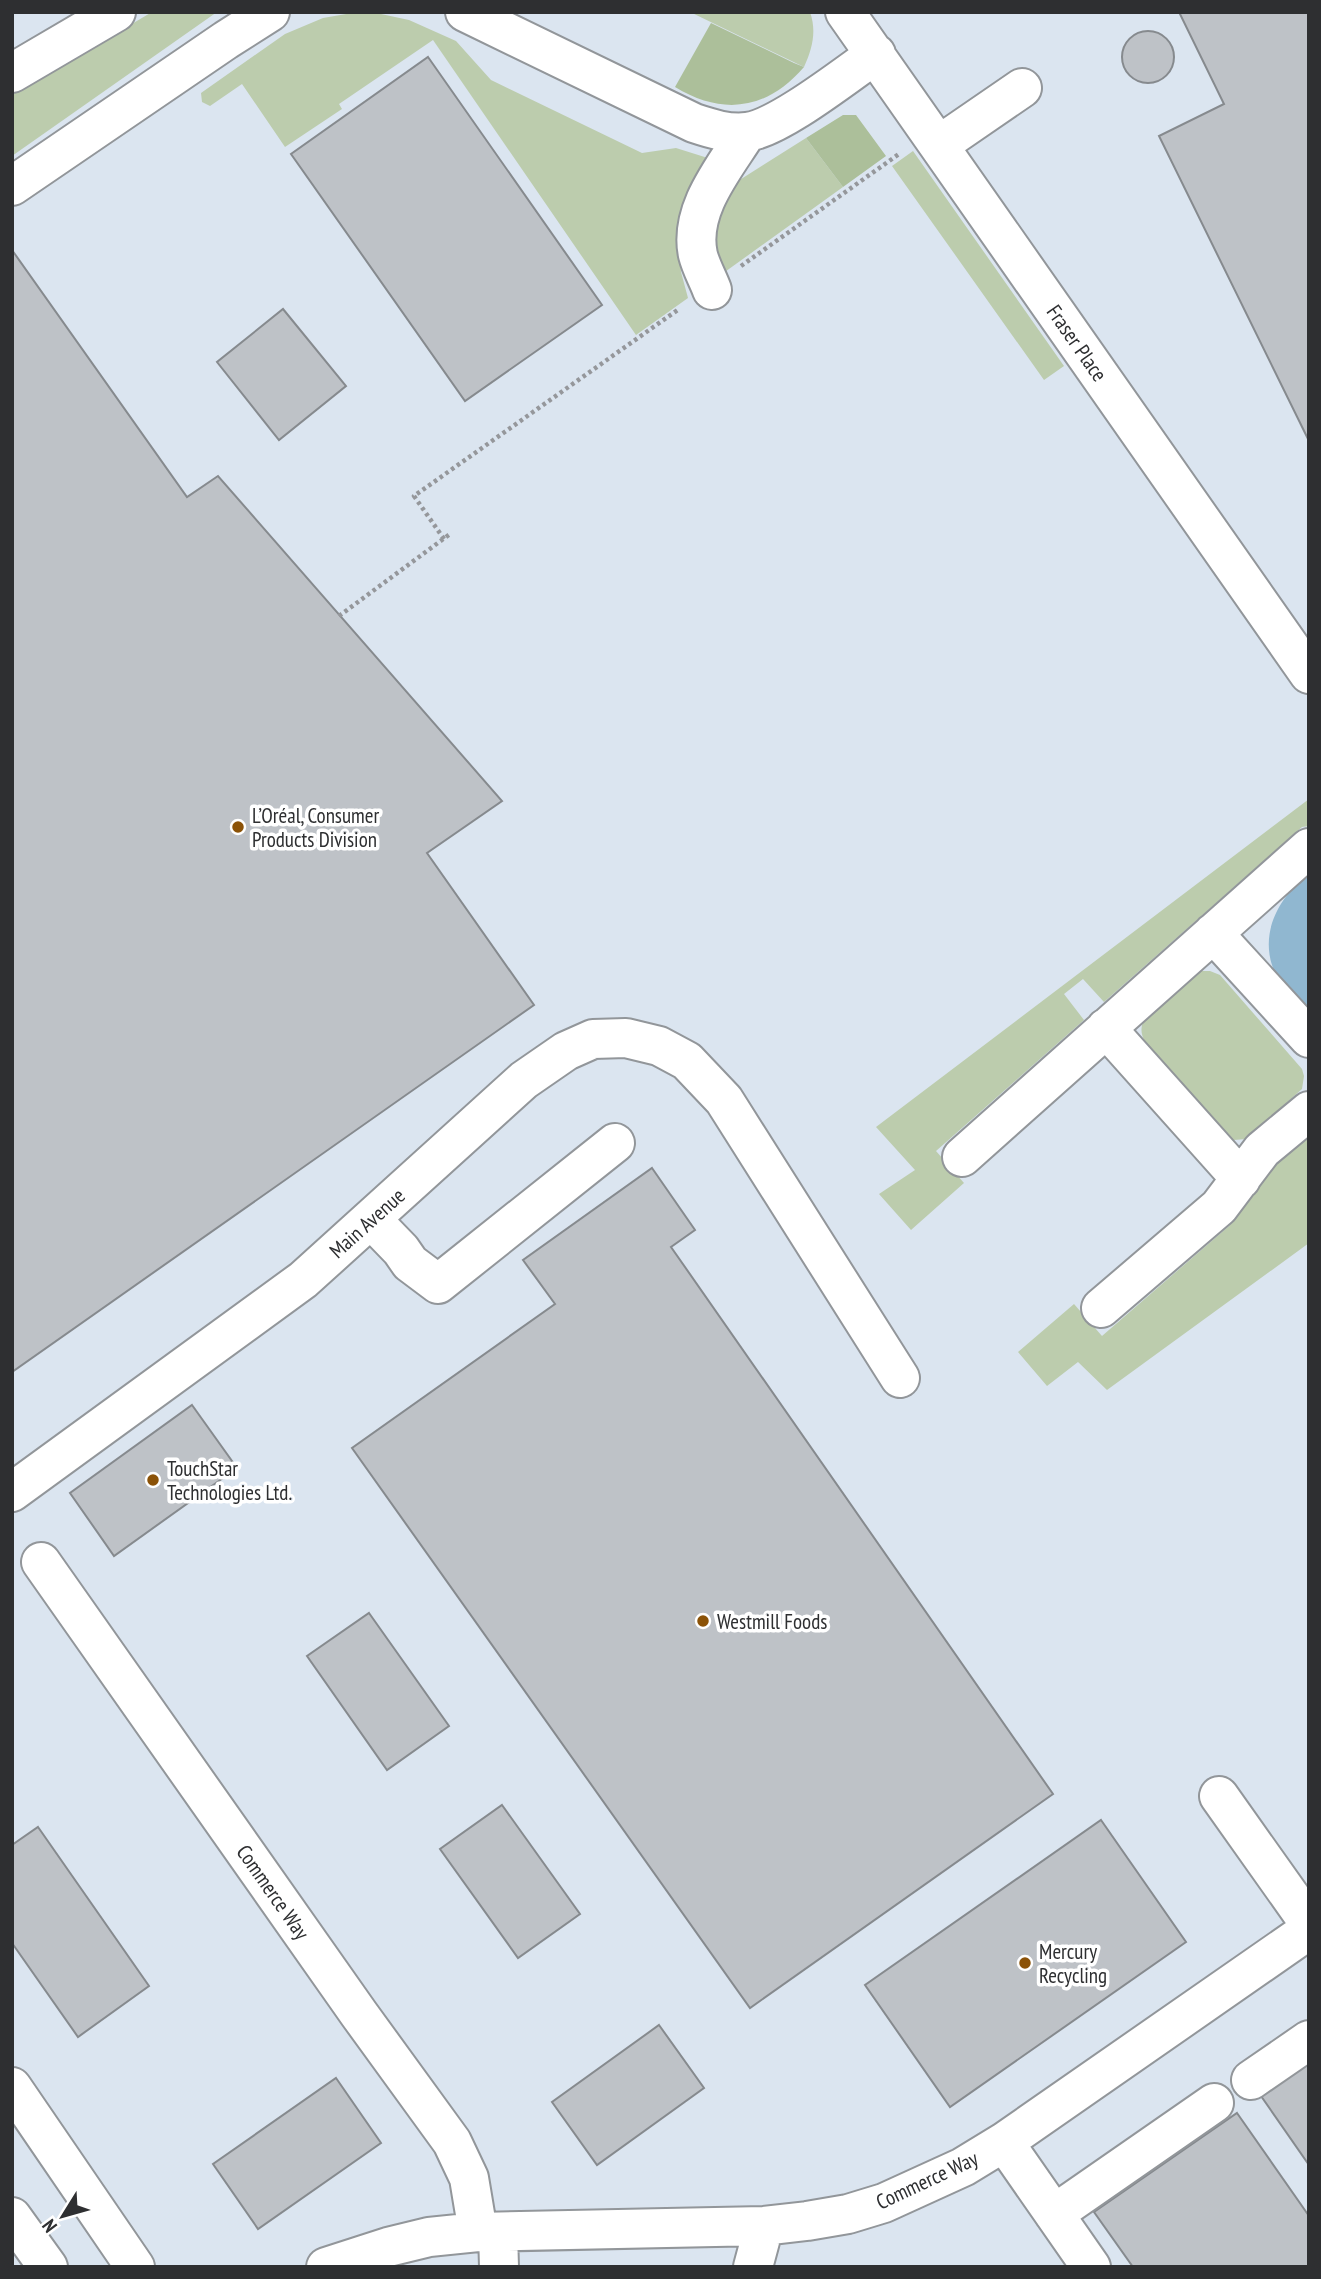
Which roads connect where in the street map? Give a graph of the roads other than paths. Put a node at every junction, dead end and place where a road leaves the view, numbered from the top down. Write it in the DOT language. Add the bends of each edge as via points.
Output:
graph roads {
  1 [pos="116,12"];
  2 [pos="270,12"];
  3 [pos="465,12"];
  4 [pos="845,12"];
  5 [pos="876,54"];
  6 [pos="12,73"];
  7 [pos="1022,88"];
  8 [pos="747,132"];
  9 [pos="924,146"];
  10 [pos="12,186"];
  11 [pos="709,290"];
  12 [pos="1309,674"];
  13 [pos="1309,848"];
  14 [pos="1213,933"];
  15 [pos="1106,1028"];
  16 [pos="1309,1038"];
  17 [pos="1309,1111"];
  18 [pos="615,1143"];
  19 [pos="961,1157"];
  20 [pos="1241,1179"];
  21 [pos="371,1219"];
  22 [pos="1101,1308"];
  23 [pos="900,1378"];
  24 [pos="12,1492"];
  25 [pos="41,1562"];
  26 [pos="1219,1796"];
  27 [pos="1309,1923"];
  28 [pos="1309,1930"];
  29 [pos="1309,2040"];
  30 [pos="1251,2081"];
  31 [pos="12,2087"];
  32 [pos="1214,2103"];
  33 [pos="1004,2142"];
  34 [pos="1054,2214"];
  35 [pos="12,2217"];
  36 [pos="764,2226"];
  37 [pos="492,2243"];
  38 [pos="48,2267"];
  39 [pos="135,2267"];
  40 [pos="326,2267"];
  41 [pos="753,2267"];
  42 [pos="1091,2267"];
  1 -- 6 [label="street"];
  2 -- 10 [label="street"];
  3 -- 8 [label="street" via="694,123 719,132"];
  4 -- 5 [label="street, Fraser Place"];
  5 -- 8 [label="street" via="791,112"];
  5 -- 9 [label="street, Fraser Place"];
  7 -- 9 [label="street"];
  8 -- 11 [label="street" via="709,192 698,225 698,254"];
  9 -- 12 [label="street, Fraser Place"];
  13 -- 14 [label="street"];
  14 -- 15 [label="street"];
  14 -- 16 [label="street"];
  15 -- 19 [label="street"];
  15 -- 20 [label="street"];
  17 -- 20 [label="street" via="1262,1150"];
  18 -- 21 [label="street" via="438,1283 410,1263"];
  20 -- 22 [label="street" via="1219,1208"];
  21 -- 23 [label="street, Main Avenue" via="524,1080 566,1051 593,1039 626,1038 659,1046 687,1062 724,1100"];
  21 -- 24 [label="street, Main Avenue" via="303,1280"];
  25 -- 37 [label="street, Commerce Way" via="452,2142"];
  26 -- 27 [label="street"];
  28 -- 33 [label="street, Commerce Way"];
  29 -- 30 [label="street"];
  31 -- 39 [label="street"];
  32 -- 34 [label="street"];
  33 -- 34 [label="street"];
  33 -- 36 [label="street, Commerce Way" via="963,2167 884,2203 848,2214"];
  34 -- 42 [label="street"];
  35 -- 38 [label="street"];
  36 -- 37 [label="street, Commerce Way"];
  36 -- 41 [label="street"];
  37 -- 40 [label="street, Commerce Way" via="419,2239"];
}
